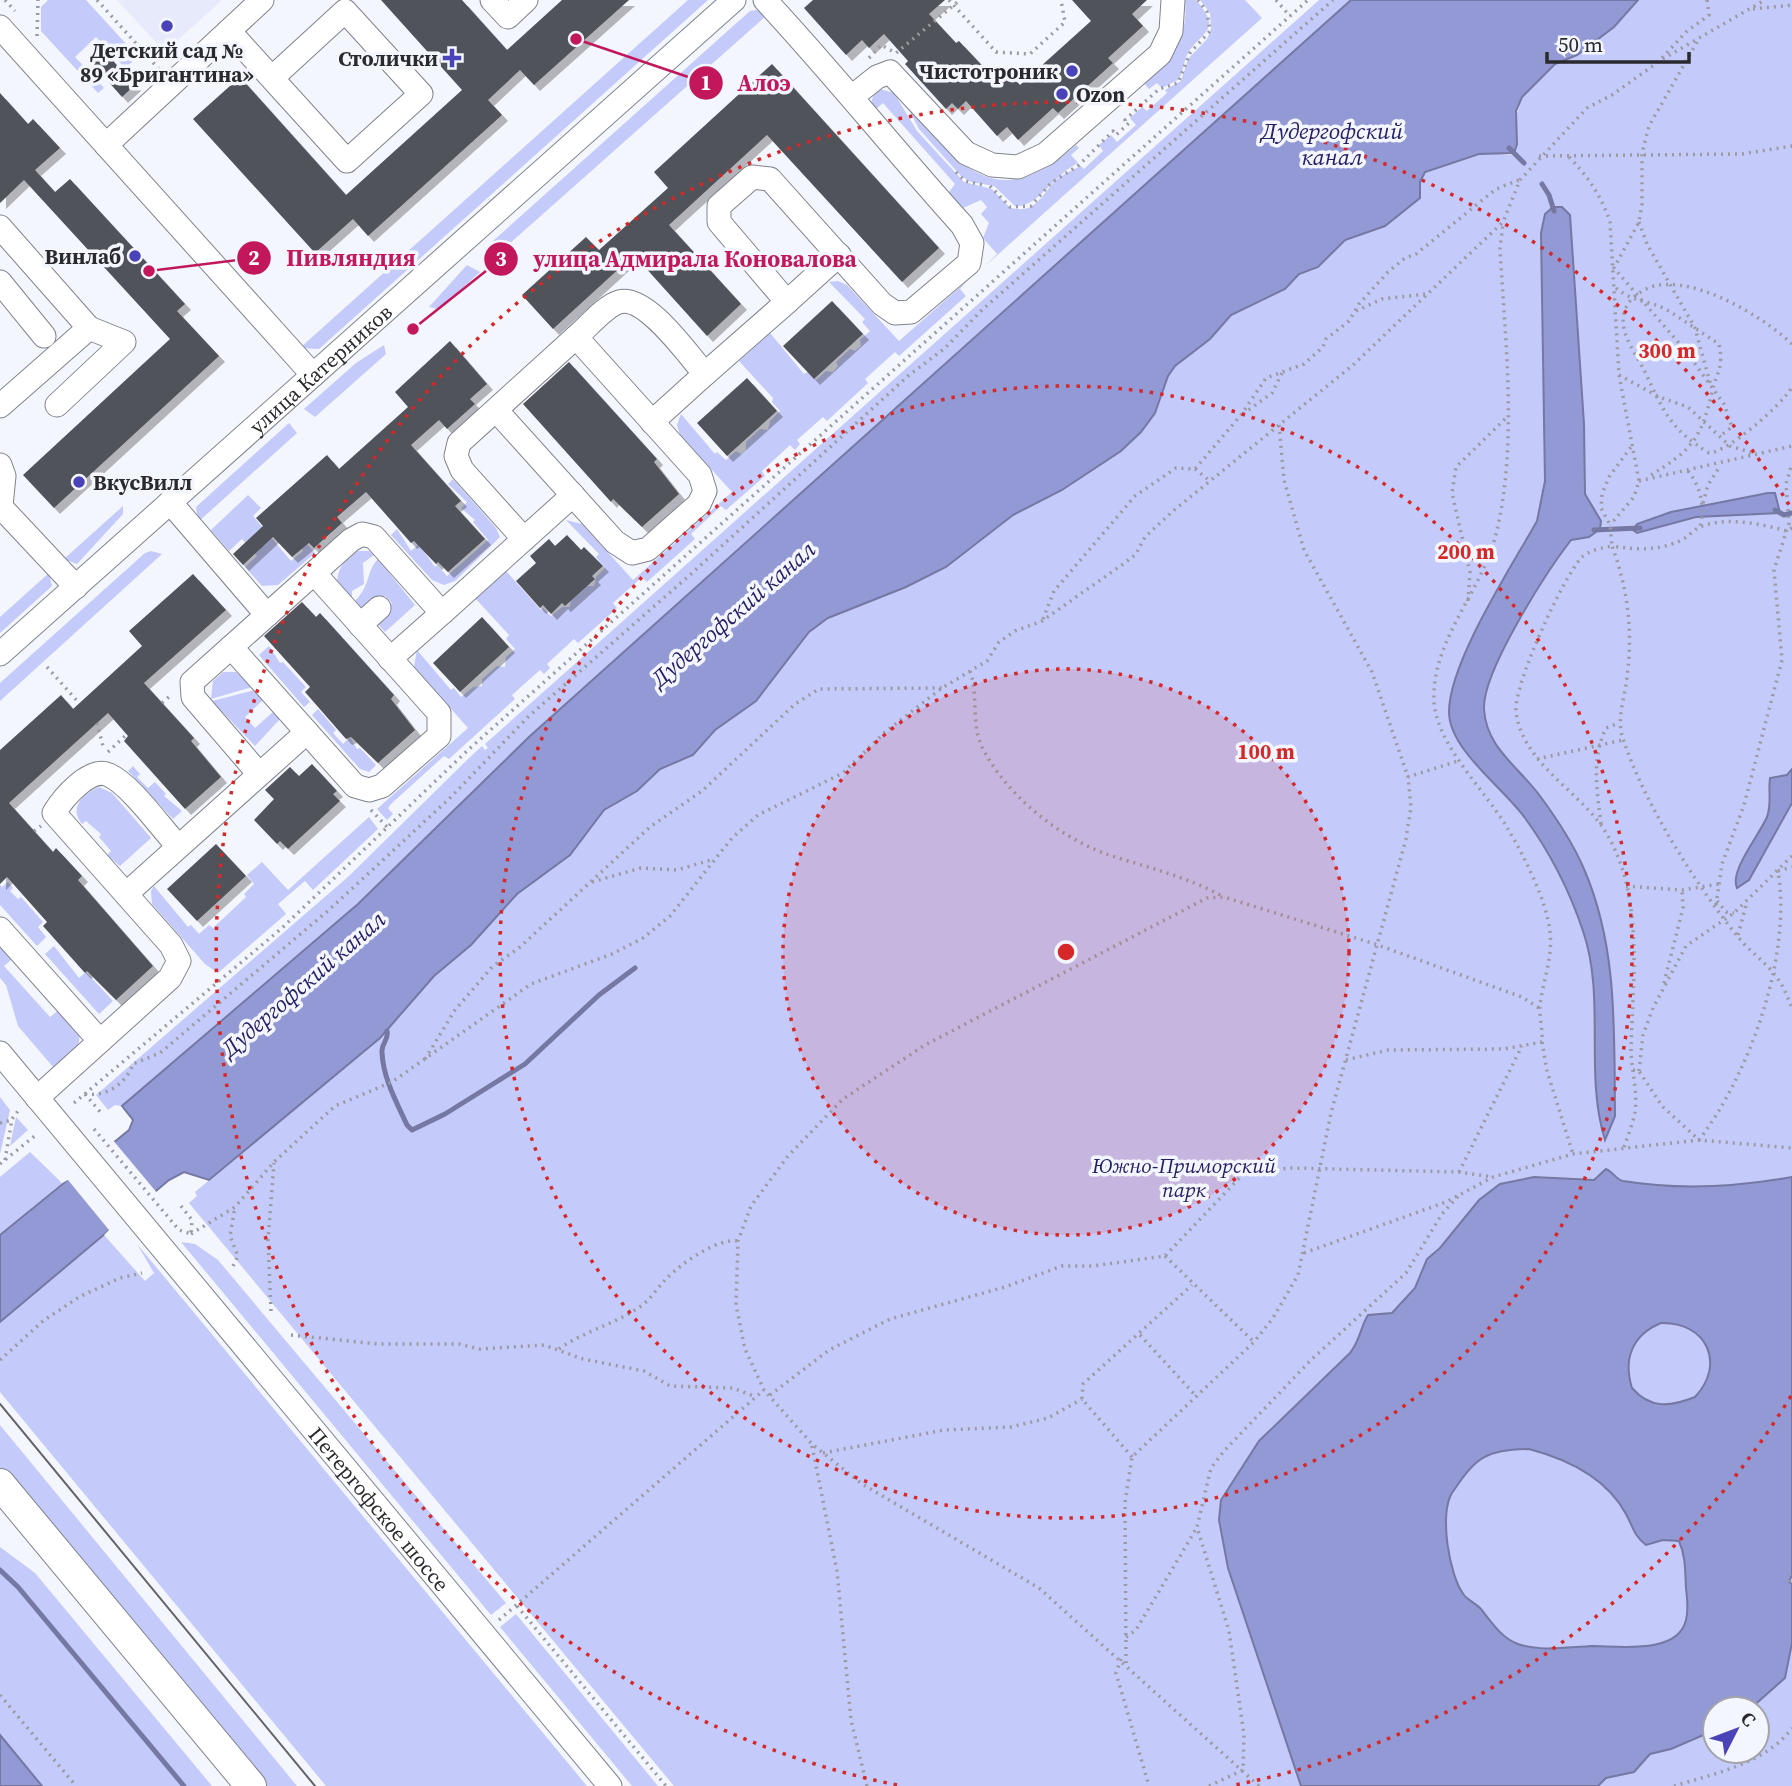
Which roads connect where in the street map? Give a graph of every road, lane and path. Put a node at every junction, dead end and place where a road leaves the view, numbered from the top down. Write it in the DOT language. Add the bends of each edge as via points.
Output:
graph roads {
  1 [pos="38,0"];
  2 [pos="97,0"];
  3 [pos="262,0"];
  4 [pos="492,0"];
  5 [pos="526,0"];
  6 [pos="734,0"];
  7 [pos="765,0"];
  8 [pos="949,0"];
  9 [pos="960,0"];
  10 [pos="1061,0"];
  11 [pos="1173,0"];
  12 [pos="1198,0"];
  13 [pos="1276,0"];
  14 [pos="1308,0"];
  15 [pos="1333,0"];
  16 [pos="1707,0"];
  17 [pos="1765,0"];
  18 [pos="953,5"];
  19 [pos="1792,5"];
  20 [pos="1750,9"];
  21 [pos="1290,16"];
  22 [pos="0,27"];
  23 [pos="229,31"];
  24 [pos="37,36"];
  25 [pos="1698,40"];
  26 [pos="1661,60"];
  27 [pos="272,78"];
  28 [pos="172,83"];
  29 [pos="847,90"];
  30 [pos="106,145"];
  31 [pos="1792,146"];
  32 [pos="1642,153"];
  33 [pos="1539,156"];
  34 [pos="1569,157"];
  35 [pos="1079,165"];
  36 [pos="1520,180"];
  37 [pos="1503,222"];
  38 [pos="1639,222"];
  39 [pos="5,242"];
  40 [pos="839,256"];
  41 [pos="1614,268"];
  42 [pos="0,282"];
  43 [pos="1671,284"];
  44 [pos="1615,288"];
  45 [pos="1426,294"];
  46 [pos="1636,295"];
  47 [pos="1631,299"];
  48 [pos="787,302"];
  49 [pos="1645,304"];
  50 [pos="1354,312"];
  51 [pos="89,328"];
  52 [pos="1695,328"];
  53 [pos="44,336"];
  54 [pos="576,337"];
  55 [pos="1792,344"];
  56 [pos="1282,372"];
  57 [pos="705,374"];
  58 [pos="1619,374"];
  59 [pos="313,375"];
  60 [pos="1792,387"];
  61 [pos="1712,391"];
  62 [pos="1654,394"];
  63 [pos="57,405"];
  64 [pos="0,406"];
  65 [pos="496,410"];
  66 [pos="1241,415"];
  67 [pos="1506,418"];
  68 [pos="652,422"];
  69 [pos="1705,422"];
  70 [pos="1279,425"];
  71 [pos="1720,436"];
  72 [pos="1694,441"];
  73 [pos="1728,444"];
  74 [pos="1792,446"];
  75 [pos="1631,447"];
  76 [pos="1756,454"];
  77 [pos="1792,463"];
  78 [pos="1721,464"];
  79 [pos="0,465"];
  80 [pos="1195,469"];
  81 [pos="1688,470"];
  82 [pos="1648,477"];
  83 [pos="1210,481"];
  84 [pos="1639,481"];
  85 [pos="573,495"];
  86 [pos="170,502"];
  87 [pos="1702,505"];
  88 [pos="1,506"];
  89 [pos="1610,525"];
  90 [pos="1700,527"];
  91 [pos="1790,529"];
  92 [pos="524,539"];
  93 [pos="1612,546"];
  94 [pos="314,573"];
  95 [pos="76,586"];
  96 [pos="1468,603"];
  97 [pos="379,608"];
  98 [pos="442,613"];
  99 [pos="267,615"];
  100 [pos="1042,621"];
  101 [pos="360,625"];
  102 [pos="231,647"];
  103 [pos="0,654"];
  104 [pos="390,659"];
  105 [pos="47,667"];
  106 [pos="970,671"];
  107 [pos="942,688"];
  108 [pos="172,695"];
  109 [pos="79,703"];
  110 [pos="162,703"];
  111 [pos="97,723"];
  112 [pos="1619,723"];
  113 [pos="307,732"];
  114 [pos="127,734"];
  115 [pos="1623,740"];
  116 [pos="103,746"];
  117 [pos="1598,746"];
  118 [pos="108,752"];
  119 [pos="1537,759"];
  120 [pos="1461,760"];
  121 [pos="259,774"];
  122 [pos="1408,777"];
  123 [pos="373,813"];
  124 [pos="1601,826"];
  125 [pos="389,829"];
  126 [pos="178,846"];
  127 [pos="1792,856"];
  128 [pos="715,858"];
  129 [pos="1792,867"];
  130 [pos="1778,871"];
  131 [pos="590,882"];
  132 [pos="1718,884"];
  133 [pos="1626,886"];
  134 [pos="1703,887"];
  135 [pos="1682,890"];
  136 [pos="126,894"];
  137 [pos="1224,897"];
  138 [pos="1747,900"];
  139 [pos="1717,901"];
  140 [pos="1788,906"];
  141 [pos="1716,907"];
  142 [pos="1734,913"];
  143 [pos="1727,919"];
  144 [pos="1787,927"];
  145 [pos="0,929"];
  146 [pos="1737,936"];
  147 [pos="1375,944"];
  148 [pos="1779,980"];
  149 [pos="1663,989"];
  150 [pos="1539,1008"];
  151 [pos="1792,1008"];
  152 [pos="100,1041"];
  153 [pos="1542,1042"];
  154 [pos="1522,1046"];
  155 [pos="0,1053"];
  156 [pos="129,1058"];
  157 [pos="424,1060"];
  158 [pos="1346,1060"];
  159 [pos="133,1064"];
  160 [pos="1636,1070"];
  161 [pos="85,1094"];
  162 [pos="74,1103"];
  163 [pos="28,1104"];
  164 [pos="102,1114"];
  165 [pos="12,1119"];
  166 [pos="0,1123"];
  167 [pos="94,1129"];
  168 [pos="37,1133"];
  169 [pos="1699,1140"];
  170 [pos="1624,1147"];
  171 [pos="1792,1148"];
  172 [pos="1573,1154"];
  173 [pos="5,1160"];
  174 [pos="274,1162"];
  175 [pos="0,1164"];
  176 [pos="1319,1169"];
  177 [pos="1459,1172"];
  178 [pos="1493,1177"];
  179 [pos="1461,1193"];
  180 [pos="181,1206"];
  181 [pos="235,1207"];
  182 [pos="191,1234"];
  183 [pos="738,1241"];
  184 [pos="1304,1253"];
  185 [pos="1165,1256"];
  186 [pos="233,1266"];
  187 [pos="142,1273"];
  188 [pos="1192,1285"];
  189 [pos="271,1311"];
  190 [pos="291,1335"];
  191 [pos="1140,1335"];
  192 [pos="1254,1342"];
  193 [pos="559,1349"];
  194 [pos="0,1360"];
  195 [pos="764,1390"];
  196 [pos="770,1396"];
  197 [pos="1196,1396"];
  198 [pos="756,1397"];
  199 [pos="1082,1399"];
  200 [pos="812,1444"];
  201 [pos="823,1453"];
  202 [pos="1132,1457"];
  203 [pos="0,1484"];
  204 [pos="0,1516"];
  205 [pos="1197,1527"];
  206 [pos="1792,1576"];
  207 [pos="1789,1582"];
  208 [pos="1126,1637"];
  209 [pos="1121,1659"];
  210 [pos="1126,1664"];
  211 [pos="0,1695"];
  212 [pos="1792,1728"];
  213 [pos="1244,1770"];
  214 [pos="76,1786"];
  215 [pos="224,1786"];
  216 [pos="251,1786"];
  217 [pos="610,1786"];
  218 [pos="666,1786"];
  219 [pos="867,1786"];
  220 [pos="1149,1786"];
  221 [pos="1209,1786"];
  222 [pos="1259,1786"];
  223 [pos="1674,1786"];
  1 -- 24 [label="path"];
  2 -- 28 [label="path"];
  3 -- 23 [label="street"];
  4 -- 5 [label="street" via="508,17"];
  6 -- 59 [label="street, улица Катерников"];
  7 -- 29 [label="street"];
  8 -- 18 [label="path"];
  9 -- 18 [label="path"];
  10 -- 18 [label="path" via="1065,22 1030,54 996,52"];
  11 -- 29 [label="street" via="1171,31 1160,54 1046,154 1026,164 1000,167 974,158 890,72"];
  12 -- 35 [label="path" via="1208,12 1210,31 1189,53 1182,78 1159,89 1125,120 1129,123 1116,135 1113,131"];
  13 -- 21 [label="path"];
  14 -- 21 [label="path"];
  15 -- 159 [label="path" via="529,716 449,799 330,909 160,1054"];
  16 -- 26 [label="path" via="1709,15"];
  17 -- 20 [label="path"];
  18 -- 29 [label="path" via="896,53 881,45"];
  19 -- 20 [label="path"];
  20 -- 25 [label="path"];
  21 -- 125 [label="path" via="468,750"];
  22 -- 30 [label="street"];
  23 -- 27 [label="street"];
  23 -- 28 [label="street"];
  25 -- 26 [label="path"];
  25 -- 32 [label="path" via="1648,126"];
  26 -- 33 [label="path" via="1587,108"];
  27 -- 27 [label="street" via="347,161 421,94 345,11"];
  28 -- 30 [label="street"];
  29 -- 40 [label="street" via="864,116 962,225 972,243 969,263 911,312 895,313 882,304"];
  30 -- 59 [label="street"];
  31 -- 32 [label="path" via="1742,154"];
  32 -- 34 [label="path"];
  32 -- 38 [label="path"];
  33 -- 34 [label="path"];
  33 -- 36 [label="path"];
  34 -- 41 [label="path" via="1603,201 1610,222"];
  36 -- 37 [label="path"];
  36 -- 50 [label="path" via="1496,189 1405,258"];
  37 -- 45 [label="path"];
  37 -- 67 [label="path"];
  38 -- 41 [label="path"];
  38 -- 43 [label="path"];
  39 -- 51 [label="street"];
  40 -- 48 [label="street"];
  40 -- 48 [label="street" via="771,179 752,177 719,206 719,222"];
  41 -- 44 [label="path"];
  41 -- 46 [label="path"];
  42 -- 53 [label="street"];
  43 -- 46 [label="path"];
  43 -- 52 [label="path"];
  43 -- 55 [label="path" via="1730,303"];
  44 -- 47 [label="path"];
  44 -- 58 [label="path"];
  45 -- 50 [label="path" via="1382,299"];
  45 -- 70 [label="path" via="1353,365"];
  46 -- 47 [label="path"];
  46 -- 49 [label="path"];
  47 -- 49 [label="path"];
  47 -- 62 [label="path" via="1623,314 1625,328"];
  48 -- 57 [label="street"];
  49 -- 52 [label="path" via="1667,310"];
  49 -- 61 [label="path" via="1685,349"];
  50 -- 56 [label="path" via="1304,364"];
  51 -- 63 [label="street" via="124,342"];
  51 -- 64 [label="street"];
  52 -- 61 [label="path"];
  52 -- 61 [label="path" via="1719,344 1723,362"];
  54 -- 57 [label="street" via="616,302 631,301 647,309"];
  54 -- 65 [label="street"];
  54 -- 68 [label="street"];
  56 -- 66 [label="path" via="1272,393"];
  56 -- 66 [label="path" via="1266,378"];
  57 -- 68 [label="street"];
  58 -- 62 [label="path"];
  58 -- 75 [label="path"];
  59 -- 86 [label="street, улица Катерников"];
  60 -- 73 [label="path" via="1766,417"];
  61 -- 69 [label="path"];
  61 -- 71 [label="path" via="1732,418 1732,427"];
  62 -- 69 [label="path" via="1688,407"];
  62 -- 72 [label="path" via="1671,424"];
  65 -- 85 [label="street"];
  65 -- 92 [label="street" via="459,443 456,456 462,470"];
  66 -- 80 [label="path"];
  67 -- 96 [label="path" via="1497,533 1489,562"];
  67 -- 96 [label="path" via="1455,467 1452,494 1470,572"];
  68 -- 85 [label="street" via="700,475 705,491 699,504 648,550 632,553 615,542"];
  69 -- 71 [label="path"];
  69 -- 72 [label="path"];
  70 -- 83 [label="path"];
  70 -- 122 [label="path" via="1284,480 1304,550 1371,672"];
  71 -- 73 [label="path"];
  72 -- 73 [label="path" via="1709,453"];
  72 -- 82 [label="path" via="1673,462"];
  73 -- 76 [label="path"];
  74 -- 76 [label="path"];
  75 -- 84 [label="path"];
  75 -- 89 [label="path" via="1602,494 1601,508"];
  76 -- 78 [label="path"];
  77 -- 91 [label="path" via="1786,484"];
  78 -- 81 [label="path"];
  78 -- 87 [label="path"];
  79 -- 88 [label="street" via="4,476"];
  80 -- 83 [label="path"];
  80 -- 100 [label="path" via="1176,468 1135,496 1054,590"];
  81 -- 82 [label="path"];
  81 -- 87 [label="path" via="1699,484"];
  82 -- 84 [label="path"];
  83 -- 100 [label="path" via="1145,537 1136,554"];
  84 -- 89 [label="path" via="1634,497"];
  85 -- 92 [label="street"];
  86 -- 95 [label="street, улица Катерников"];
  86 -- 99 [label="street"];
  87 -- 90 [label="path"];
  88 -- 95 [label="street"];
  89 -- 93 [label="path"];
  90 -- 91 [label="path" via="1727,522"];
  90 -- 93 [label="path" via="1683,539 1641,551"];
  91 -- 132 [label="path" via="1774,570 1782,660"];
  92 -- 98 [label="street"];
  93 -- 112 [label="path" via="1625,584 1630,629 1628,677"];
  93 -- 119 [label="path" via="1583,556 1547,619 1519,688 1516,712"];
  94 -- 98 [label="street" via="351,540 362,534 374,537"];
  94 -- 99 [label="street"];
  94 -- 101 [label="street"];
  95 -- 103 [label="street, улица Катерников"];
  96 -- 120 [label="path" via="1435,674 1434,704 1443,735"];
  97 -- 101 [label="street"];
  98 -- 104 [label="street"];
  99 -- 102 [label="street"];
  100 -- 106 [label="path" via="999,642 987,660"];
  101 -- 104 [label="street"];
  102 -- 113 [label="street"];
  102 -- 121 [label="street" via="192,682 193,697"];
  104 -- 113 [label="street" via="439,713 439,736 382,786 369,790 355,786"];
  105 -- 109 [label="path"];
  106 -- 107 [label="path"];
  106 -- 137 [label="path" via="973,719 982,747 999,775 1032,809 1086,845 1166,870"];
  107 -- 128 [label="path" via="885,732 843,773 758,815"];
  107 -- 131 [label="path" via="819,689 795,704 702,791 650,827"];
  108 -- 110 [label="path"];
  111 -- 116 [label="path"];
  112 -- 115 [label="path"];
  112 -- 117 [label="path" via="1606,728"];
  113 -- 121 [label="street"];
  114 -- 118 [label="path"];
  115 -- 117 [label="path"];
  115 -- 134 [label="path" via="1643,785"];
  117 -- 119 [label="path"];
  117 -- 124 [label="path" via="1595,779"];
  119 -- 124 [label="path"];
  120 -- 122 [label="path"];
  120 -- 150 [label="path" via="1508,829 1540,898 1550,932"];
  121 -- 126 [label="street"];
  122 -- 147 [label="path" via="1411,807 1406,839"];
  123 -- 125 [label="path"];
  124 -- 133 [label="path"];
  125 -- 156 [label="path" via="282,928"];
  126 -- 136 [label="street"];
  126 -- 136 [label="street" via="108,774 95,774 69,795 54,813"];
  127 -- 130 [label="path"];
  128 -- 131 [label="path" via="677,870 641,868"];
  128 -- 157 [label="path" via="670,916 643,938 531,984"];
  129 -- 130 [label="path"];
  130 -- 138 [label="path"];
  130 -- 140 [label="path"];
  131 -- 157 [label="path" via="473,987"];
  132 -- 134 [label="path"];
  132 -- 139 [label="path"];
  133 -- 135 [label="path"];
  133 -- 160 [label="path" via="1631,908"];
  134 -- 135 [label="path"];
  134 -- 141 [label="path"];
  135 -- 149 [label="path" via="1683,908"];
  136 -- 152 [label="street" via="172,945 179,961 170,978"];
  137 -- 147 [label="path"];
  137 -- 183 [label="path" via="1207,898 1157,921 925,1045 860,1085 822,1118 765,1184"];
  138 -- 142 [label="path"];
  138 -- 146 [label="path"];
  139 -- 141 [label="path"];
  139 -- 142 [label="path" via="1726,912"];
  141 -- 143 [label="path"];
  142 -- 143 [label="path"];
  143 -- 146 [label="path"];
  143 -- 149 [label="path" via="1686,946"];
  144 -- 148 [label="path"];
  145 -- 152 [label="street"];
  146 -- 148 [label="path"];
  147 -- 150 [label="path" via="1522,997"];
  147 -- 158 [label="path"];
  148 -- 151 [label="path"];
  148 -- 169 [label="path" via="1746,1070"];
  149 -- 160 [label="path" via="1643,1035"];
  150 -- 153 [label="path"];
  152 -- 163 [label="street"];
  153 -- 154 [label="path"];
  153 -- 172 [label="path"];
  154 -- 158 [label="path" via="1388,1050"];
  154 -- 177 [label="path"];
  155 -- 163 [label="street"];
  156 -- 159 [label="path"];
  156 -- 161 [label="path"];
  157 -- 174 [label="path" via="392,1082 335,1106"];
  158 -- 176 [label="path"];
  159 -- 161 [label="path" via="110,1091"];
  160 -- 169 [label="path" via="1662,1106"];
  160 -- 170 [label="path" via="1635,1111"];
  161 -- 162 [label="path"];
  161 -- 164 [label="path"];
  163 -- 165 [label="path"];
  163 -- 217 [label="street, Петергофское шоссе" via="76,1144"];
  165 -- 166 [label="path"];
  165 -- 173 [label="path"];
  167 -- 182 [label="path" via="179,1230"];
  168 -- 173 [label="path"];
  169 -- 170 [label="path"];
  169 -- 171 [label="path"];
  170 -- 172 [label="path"];
  172 -- 178 [label="path"];
  173 -- 175 [label="path"];
  174 -- 181 [label="path"];
  174 -- 189 [label="path" via="268,1240"];
  176 -- 177 [label="path"];
  176 -- 184 [label="path"];
  176 -- 185 [label="path" via="1245,1172"];
  177 -- 178 [label="path"];
  178 -- 179 [label="path"];
  179 -- 184 [label="path"];
  179 -- 205 [label="path" via="1442,1214 1406,1273 1312,1359 1224,1451 1211,1468"];
  180 -- 182 [label="path" via="192,1220"];
  181 -- 182 [label="path"];
  181 -- 186 [label="path" via="230,1236 238,1256"];
  183 -- 193 [label="path" via="710,1249 670,1275 641,1306"];
  183 -- 195 [label="path" via="738,1324"];
  184 -- 192 [label="path" via="1298,1275"];
  185 -- 188 [label="path"];
  185 -- 196 [label="path" via="1062,1266 890,1319 829,1350"];
  187 -- 194 [label="path" via="79,1297 43,1321"];
  188 -- 191 [label="path"];
  188 -- 192 [label="path"];
  190 -- 193 [label="path" via="378,1345 459,1344 479,1349 527,1343"];
  191 -- 197 [label="path"];
  191 -- 199 [label="path" via="1083,1384"];
  192 -- 197 [label="path"];
  193 -- 198 [label="path" via="583,1359 644,1371 670,1386 733,1388"];
  195 -- 196 [label="path"];
  195 -- 198 [label="path"];
  196 -- 200 [label="path"];
  197 -- 202 [label="path"];
  198 -- 218 [label="path" via="517,1606"];
  199 -- 201 [label="path" via="1048,1418 1011,1427 944,1430"];
  199 -- 202 [label="path"];
  200 -- 201 [label="path"];
  200 -- 219 [label="path" via="837,1571 852,1720"];
  201 -- 209 [label="path" via="862,1484 1039,1587"];
  202 -- 208 [label="path" via="1125,1503"];
  203 -- 216 [label="main road"];
  204 -- 215 [label="main road"];
  205 -- 208 [label="path" via="1136,1630"];
  205 -- 213 [label="path" via="1229,1631 1244,1735"];
  206 -- 207 [label="path"];
  208 -- 210 [label="path"];
  209 -- 210 [label="path"];
  209 -- 220 [label="path" via="1116,1673"];
  210 -- 213 [label="path"];
  211 -- 214 [label="path"];
  212 -- 223 [label="path" via="1784,1739 1753,1759"];
  213 -- 221 [label="path"];
  213 -- 222 [label="path"];
}
